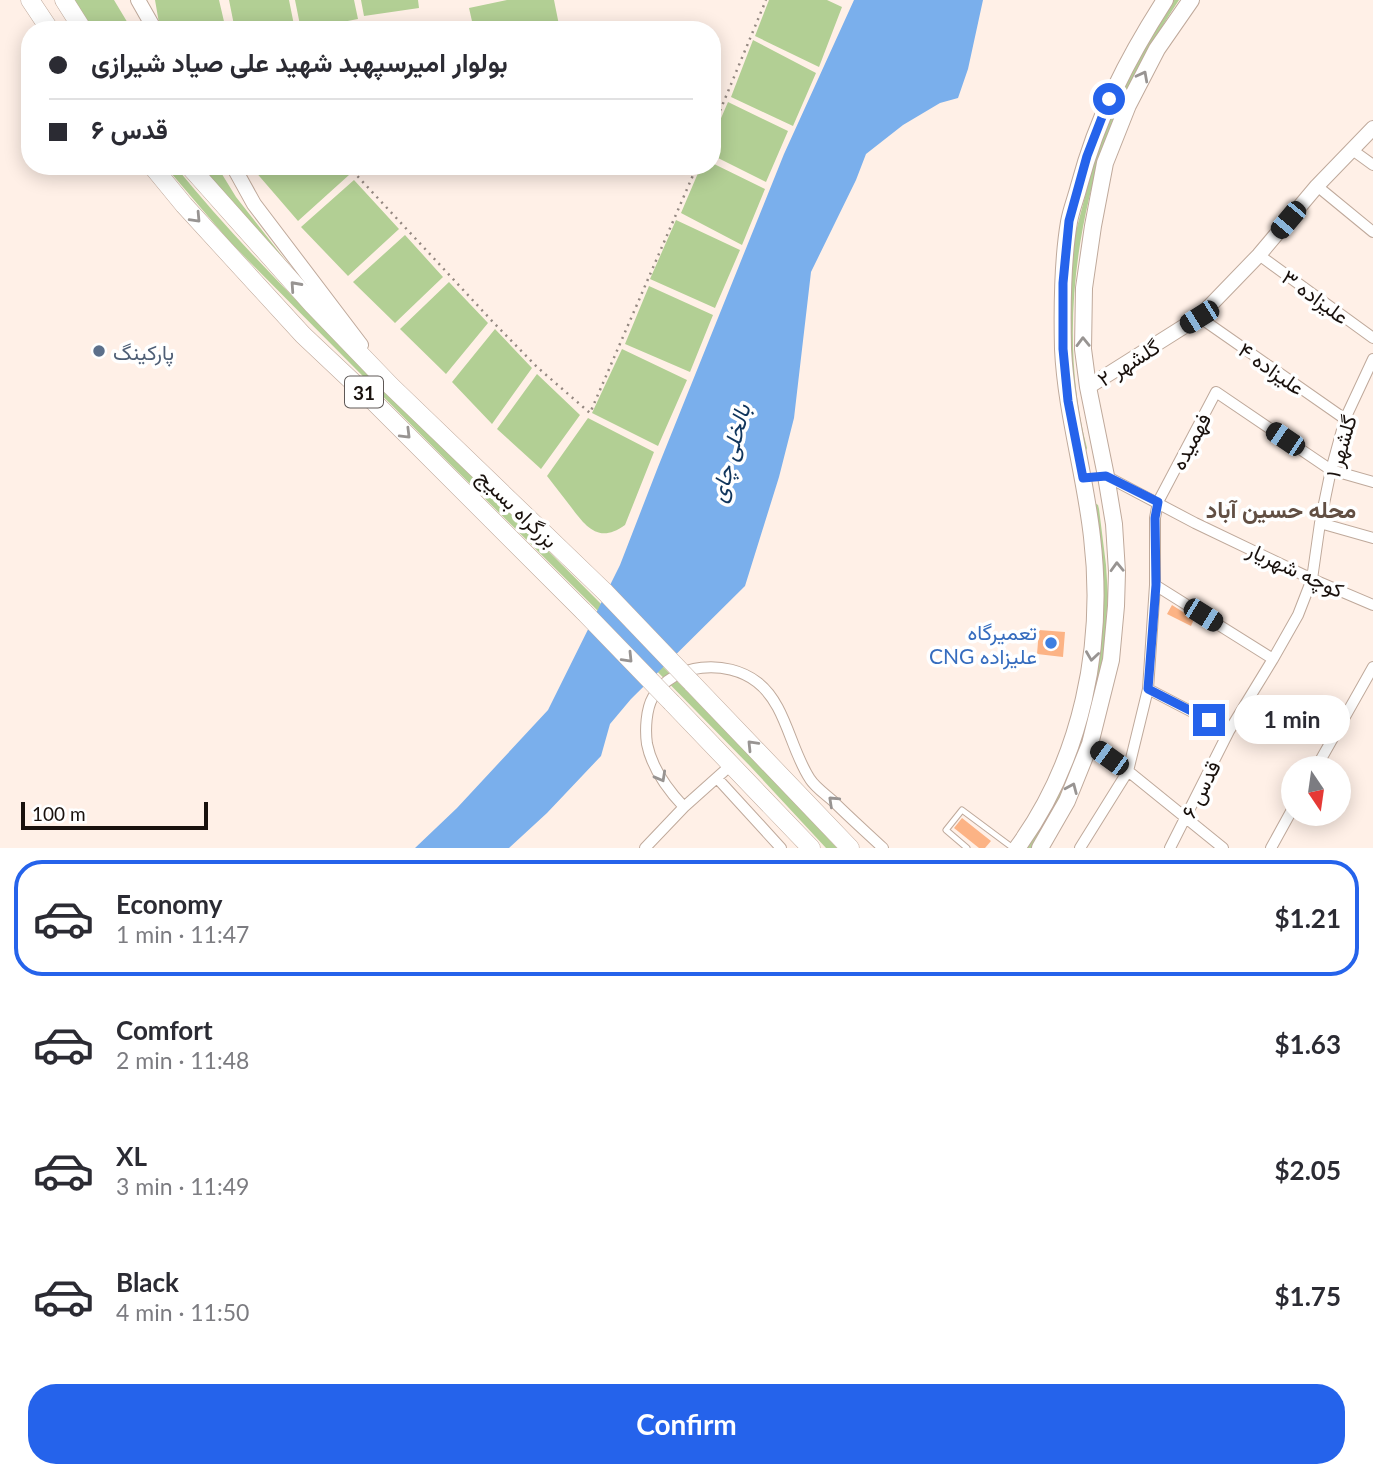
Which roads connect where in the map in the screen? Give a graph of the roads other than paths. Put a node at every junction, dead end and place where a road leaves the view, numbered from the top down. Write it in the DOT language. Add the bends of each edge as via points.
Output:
graph roads {
  1 [pos="30,0"];
  2 [pos="64,0"];
  3 [pos="138,0"];
  4 [pos="1165,0"];
  5 [pos="1191,0"];
  6 [pos="44,21"];
  7 [pos="77,21"];
  8 [pos="150,21"];
  9 [pos="1373,128"];
  10 [pos="1351,149"];
  11 [pos="1373,165"];
  12 [pos="159,175"];
  13 [pos="197,175"];
  14 [pos="238,175"];
  15 [pos="1317,186"];
  16 [pos="1373,232"];
  17 [pos="1259,255"];
  18 [pos="1199,317"];
  19 [pos="1373,338"];
  20 [pos="1373,359"];
  21 [pos="1369,378"];
  22 [pos="391,386"];
  23 [pos="1088,387"];
  24 [pos="1345,419"];
  25 [pos="1331,470"];
  26 [pos="1106,476"];
  27 [pos="1083,478"];
  28 [pos="1373,482"];
  29 [pos="1158,502"];
  30 [pos="1320,523"];
  31 [pos="1373,538"];
  32 [pos="1311,579"];
  33 [pos="1156,585"];
  34 [pos="1373,605"];
  35 [pos="1273,659"];
  36 [pos="1373,667"];
  37 [pos="1148,689"];
  38 [pos="1229,731"];
  39 [pos="1090,744"];
  40 [pos="1323,756"];
  41 [pos="731,765"];
  42 [pos="1128,771"];
  43 [pos="717,778"];
  44 [pos="684,807"];
  45 [pos="1186,817"];
  46 [pos="1283,826"];
  47 [pos="645,848"];
  48 [pos="781,848"];
  49 [pos="811,848"];
  50 [pos="850,848"];
  51 [pos="883,848"];
  52 [pos="967,848"];
  53 [pos="1015,848"];
  54 [pos="1040,848"];
  55 [pos="1080,848"];
  56 [pos="1170,848"];
  57 [pos="1223,848"];
  58 [pos="1271,848"];
  1 -- 6 [label="highway"];
  2 -- 7 [label="highway"];
  3 -- 8 [label="street"];
  4 -- 27 [label="main road" via="1109,99 1069,221 1063,349"];
  23 -- 5 [label="main road, one-way" via="1084,288 1105,163 1128,104 1157,49"];
  9 -- 10 [label="street, گلشهر ۲"];
  10 -- 11 [label="street"];
  10 -- 15 [label="street, گلشهر ۲"];
  12 -- 41 [label="highway, بزرگراه بسیج / 31, one-way, bridge" via="303,335 584,612"];
  22 -- 13 [label="highway, بزرگراه بسیج / 31, one-way"];
  14 -- 22 [label="street" via="254,204"];
  15 -- 16 [label="street"];
  15 -- 17 [label="street, گلشهر ۲"];
  17 -- 18 [label="street, گلشهر ۲"];
  17 -- 19 [label="street, علیزاده ۳"];
  18 -- 23 [label="street, گلشهر ۲"];
  18 -- 24 [label="street, علیزاده ۴"];
  20 -- 21 [label="street, گلشهر ۱"];
  21 -- 24 [label="street, گلشهر ۱"];
  50 -- 22 [label="highway, بزرگراه بسیج / 31, one-way, bridge" via="605,592"];
  23 -- 26 [label="main road"];
  24 -- 25 [label="street, گلشهر ۱"];
  25 -- 28 [label="street"];
  25 -- 29 [label="street, فهمیده" via="1216,392"];
  25 -- 30 [label="street, گلشهر ۱"];
  26 -- 27 [label="main road"];
  26 -- 29 [label="street, کوچه شهریار"];
  39 -- 26 [label="main road, one-way" via="1111,660 1116,606 1116,548"];
  27 -- 53 [label="main road, one-way" via="1096,610 1085,697 1072,745 1050,794"];
  29 -- 32 [label="street, کوچه شهریار"];
  29 -- 33 [label="street"];
  30 -- 31 [label="street"];
  30 -- 32 [label="street, گلشهر ۱"];
  32 -- 34 [label="street, کوچه شهریار"];
  32 -- 35 [label="street, قدس ۶" via="1298,615"];
  33 -- 35 [label="street"];
  33 -- 37 [label="street"];
  35 -- 38 [label="street, قدس ۶"];
  36 -- 40 [label="street"];
  37 -- 38 [label="street"];
  37 -- 42 [label="street"];
  38 -- 45 [label="street, قدس ۶"];
  39 -- 42 [label="street"];
  54 -- 39 [label="main road, one-way" via="1067,801"];
  41 -- 43 [label="street"];
  41 -- 49 [label="highway, بزرگراه بسیج / 31"];
  42 -- 45 [label="street"];
  42 -- 55 [label="street"];
  43 -- 44 [label="street"];
  43 -- 48 [label="street"];
  44 -- 47 [label="street"];
  51 -- 44 [label="street, one-way" via="810,780 773,700 741,671 698,667 665,683 653,697 647,742 666,786"];
  45 -- 56 [label="street, قدس ۶"];
  45 -- 57 [label="street"];
  46 -- 58 [label="street"];
  52 -- 53 [label="lane" via="946,830 962,810"];
}
